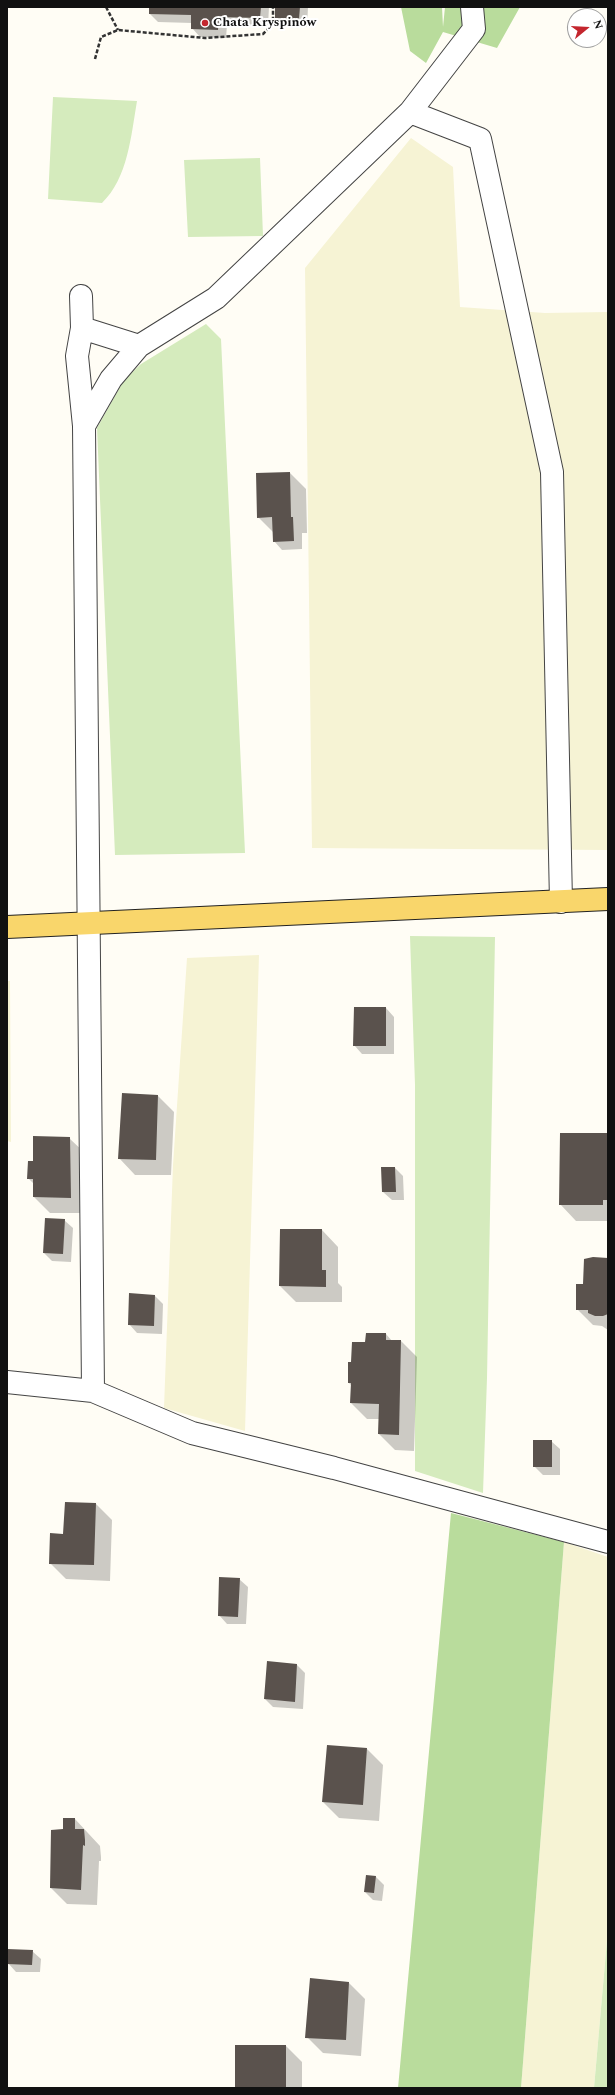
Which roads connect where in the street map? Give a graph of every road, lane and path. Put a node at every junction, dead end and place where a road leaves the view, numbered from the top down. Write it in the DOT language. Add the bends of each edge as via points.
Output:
graph roads {
  1 [pos="106,7"];
  2 [pos="273,7"];
  3 [pos="472,7"];
  4 [pos="118,30"];
  5 [pos="95,59"];
  6 [pos="410,112"];
  7 [pos="81,296"];
  8 [pos="82,328"];
  9 [pos="139,346"];
  10 [pos="84,426"];
  11 [pos="608,899"];
  12 [pos="561,902"];
  13 [pos="89,925"];
  14 [pos="7,927"];
  15 [pos="7,1382"];
  16 [pos="93,1391"];
  17 [pos="608,1542"];
  1 -- 4 [label="path"];
  2 -- 4 [label="path" via="273,24 263,34 205,38"];
  3 -- 6 [label="street" via="474,29"];
  4 -- 5 [label="path" via="101,37"];
  6 -- 9 [label="street" via="216,298"];
  6 -- 12 [label="street" via="480,139 552,472"];
  7 -- 8 [label="street"];
  8 -- 9 [label="street"];
  8 -- 10 [label="street" via="77,356"];
  9 -- 10 [label="street" via="111,378"];
  10 -- 13 [label="street"];
  11 -- 12 [label="main road"];
  12 -- 13 [label="main road"];
  13 -- 14 [label="main road"];
  13 -- 16 [label="street"];
  15 -- 16 [label="street"];
  16 -- 17 [label="street" via="192,1433 339,1469"];
}
